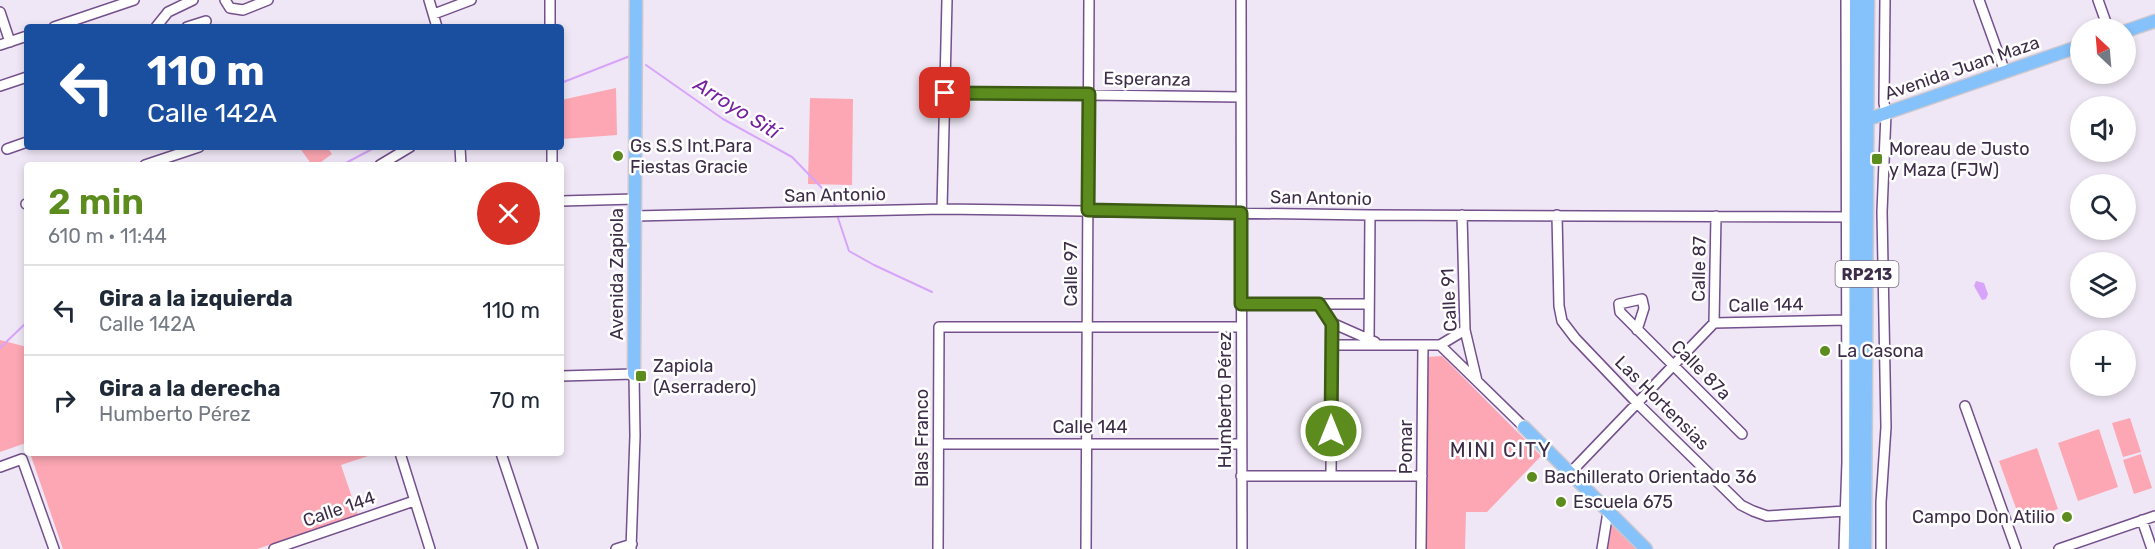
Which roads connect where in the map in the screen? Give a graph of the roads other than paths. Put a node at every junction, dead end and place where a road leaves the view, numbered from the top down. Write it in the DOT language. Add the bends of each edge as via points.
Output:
graph roads {
  1 [pos="134,0"];
  2 [pos="193,0"];
  3 [pos="225,0"];
  4 [pos="268,0"];
  5 [pos="429,0"];
  6 [pos="471,0"];
  7 [pos="550,0"];
  8 [pos="636,0"];
  9 [pos="947,0"];
  10 [pos="1089,0"];
  11 [pos="1241,0"];
  12 [pos="1846,0"];
  13 [pos="1856,0"];
  14 [pos="1868,0"];
  15 [pos="1887,0"];
  16 [pos="1979,0"];
  17 [pos="2098,0"];
  18 [pos="0,12"];
  19 [pos="434,14"];
  20 [pos="2104,18"];
  21 [pos="206,21"];
  22 [pos="2155,21"];
  23 [pos="63,24"];
  24 [pos="158,24"];
  25 [pos="196,24"];
  26 [pos="436,24"];
  27 [pos="550,24"];
  28 [pos="2136,28"];
  29 [pos="24,37"];
  30 [pos="10,42"];
  31 [pos="0,45"];
  32 [pos="2070,49"];
  33 [pos="2005,72"];
  34 [pos="24,78"];
  35 [pos="0,86"];
  36 [pos="945,93"];
  37 [pos="1089,94"];
  38 [pos="1242,97"];
  39 [pos="1886,113"];
  40 [pos="1868,119"];
  41 [pos="1855,123"];
  42 [pos="24,143"];
  43 [pos="7,149"];
  44 [pos="190,150"];
  45 [pos="405,150"];
  46 [pos="154,162"];
  47 [pos="385,162"];
  48 [pos="635,200"];
  49 [pos="564,201"];
  50 [pos="942,209"];
  51 [pos="1088,210"];
  52 [pos="1241,213"];
  53 [pos="1370,215"];
  54 [pos="1462,215"];
  55 [pos="1557,215"];
  56 [pos="635,216"];
  57 [pos="1716,216"];
  58 [pos="1858,217"];
  59 [pos="1241,304"];
  60 [pos="1319,304"];
  61 [pos="1369,304"];
  62 [pos="1846,320"];
  63 [pos="1714,323"];
  64 [pos="1332,324"];
  65 [pos="1088,327"];
  66 [pos="1242,327"];
  67 [pos="1465,330"];
  68 [pos="1637,330"];
  69 [pos="1369,340"];
  70 [pos="1381,344"];
  71 [pos="1332,345"];
  72 [pos="1422,345"];
  73 [pos="1440,345"];
  74 [pos="1674,366"];
  75 [pos="634,374"];
  76 [pos="564,376"];
  77 [pos="1478,381"];
  78 [pos="1638,404"];
  79 [pos="1965,406"];
  80 [pos="1524,427"];
  81 [pos="1742,434"];
  82 [pos="939,444"];
  83 [pos="1087,444"];
  84 [pos="1241,444"];
  85 [pos="401,456"];
  86 [pos="502,456"];
  87 [pos="0,467"];
  88 [pos="1570,473"];
  89 [pos="1331,475"];
  90 [pos="1241,476"];
  91 [pos="1422,476"];
  92 [pos="414,501"];
  93 [pos="1845,511"];
  94 [pos="1608,512"];
  95 [pos="2155,516"];
  96 [pos="2142,520"];
  97 [pos="632,546"];
  98 [pos="54,549"];
  99 [pos="274,549"];
  100 [pos="430,549"];
  101 [pos="533,549"];
  102 [pos="616,549"];
  103 [pos="938,549"];
  104 [pos="1086,549"];
  105 [pos="1242,549"];
  106 [pos="1421,549"];
  107 [pos="1602,549"];
  108 [pos="1646,549"];
  109 [pos="1844,549"];
  110 [pos="1855,549"];
  111 [pos="1865,549"];
  112 [pos="1881,549"];
  113 [pos="2016,549"];
  114 [pos="2059,549"];
  115 [pos="2152,549"];
  1 -- 23 [label="street"];
  2 -- 24 [label="street" via="168,12"];
  3 -- 4 [label="street" via="230,8 243,10"];
  5 -- 19 [label="street"];
  6 -- 19 [label="street"];
  7 -- 27 [label="street"];
  8 -- 48 [label="main road, Avenida Zapiola"];
  9 -- 36 [label="street"];
  10 -- 37 [label="street, Calle 97"];
  11 -- 38 [label="street, Humberto Pérez"];
  12 -- 58 [label="street"];
  13 -- 41 [label="main road, RP213"];
  14 -- 40 [label="main road, RP213"];
  15 -- 39 [label="street"];
  16 -- 33 [label="street"];
  17 -- 20 [label="street"];
  18 -- 30 [label="street"];
  19 -- 26 [label="street"];
  21 -- 25 [label="street"];
  22 -- 28 [label="main road"];
  29 -- 30 [label="street"];
  30 -- 31 [label="street"];
  32 -- 33 [label="main road, Avenida Juan Maza"];
  33 -- 39 [label="main road, Avenida Juan Maza"];
  34 -- 35 [label="street"];
  36 -- 37 [label="street, Esperanza"];
  36 -- 50 [label="street"];
  37 -- 38 [label="street, Esperanza"];
  37 -- 51 [label="street, Calle 97"];
  38 -- 52 [label="street, Humberto Pérez"];
  39 -- 40 [label="main road, Avenida Juan Maza"];
  39 -- 112 [label="street" via="1882,212 1887,427"];
  40 -- 41 [label="main road, Avenida Juan Maza"];
  40 -- 58 [label="main road, RP213"];
  41 -- 58 [label="main road, RP213"];
  42 -- 43 [label="street"];
  44 -- 46 [label="street"];
  45 -- 47 [label="street"];
  48 -- 49 [label="street"];
  48 -- 56 [label="main road, Avenida Zapiola"];
  50 -- 51 [label="street, San Antonio"];
  50 -- 56 [label="street, San Antonio"];
  51 -- 52 [label="street, San Antonio"];
  51 -- 65 [label="street, Calle 97"];
  52 -- 53 [label="street, San Antonio"];
  52 -- 59 [label="street, Humberto Pérez"];
  53 -- 54 [label="street, San Antonio"];
  53 -- 61 [label="street"];
  54 -- 55 [label="street, San Antonio"];
  54 -- 67 [label="street, Calle 91"];
  55 -- 57 [label="street, San Antonio"];
  55 -- 78 [label="street, Las Hortensias" via="1562,321"];
  56 -- 75 [label="main road, Avenida Zapiola"];
  57 -- 58 [label="street, San Antonio"];
  57 -- 63 [label="street, Calle 87"];
  58 -- 62 [label="street"];
  58 -- 110 [label="main road, RP213"];
  58 -- 111 [label="main road, RP213"];
  59 -- 60 [label="street"];
  59 -- 66 [label="street, Humberto Pérez"];
  60 -- 61 [label="street"];
  60 -- 64 [label="street"];
  61 -- 69 [label="street"];
  62 -- 63 [label="street, Calle 144"];
  62 -- 93 [label="street"];
  63 -- 74 [label="street, Calle 144"];
  64 -- 69 [label="street"];
  64 -- 71 [label="street"];
  65 -- 66 [label="street"];
  65 -- 82 [label="street, Blas Franco" via="939,327"];
  65 -- 83 [label="street, Calle 97"];
  66 -- 84 [label="street, Humberto Pérez"];
  67 -- 73 [label="street"];
  67 -- 77 [label="street, Calle 91"];
  68 -- 74 [label="street, Calle 87a"];
  69 -- 70 [label="street"];
  70 -- 71 [label="street"];
  70 -- 72 [label="street"];
  71 -- 89 [label="street"];
  72 -- 73 [label="street"];
  72 -- 91 [label="street, Pomar"];
  73 -- 77 [label="street"];
  74 -- 78 [label="street, Calle 144"];
  74 -- 81 [label="street, Calle 87a"];
  75 -- 76 [label="street"];
  75 -- 97 [label="street, Avenida Zapiola"];
  77 -- 80 [label="street"];
  78 -- 88 [label="street, Calle 144"];
  78 -- 93 [label="street, Las Hortensias" via="1741,505 1752,511 1767,516"];
  79 -- 113 [label="street"];
  80 -- 88 [label="main road"];
  82 -- 83 [label="street, Calle 144"];
  82 -- 103 [label="street, Blas Franco"];
  83 -- 84 [label="street, Calle 144"];
  83 -- 104 [label="street, Calle 97"];
  84 -- 90 [label="street, Humberto Pérez"];
  85 -- 92 [label="street"];
  86 -- 101 [label="street"];
  87 -- 98 [label="street" via="22,459"];
  88 -- 94 [label="main road"];
  89 -- 90 [label="street"];
  89 -- 91 [label="street"];
  90 -- 105 [label="street, Humberto Pérez"];
  91 -- 106 [label="street, Pomar"];
  92 -- 99 [label="street, Calle 144"];
  92 -- 100 [label="street"];
  93 -- 109 [label="street"];
  94 -- 107 [label="street"];
  94 -- 108 [label="main road"];
  95 -- 96 [label="street"];
  96 -- 114 [label="street"];
  96 -- 115 [label="street"];
  97 -- 102 [label="street"];
}
